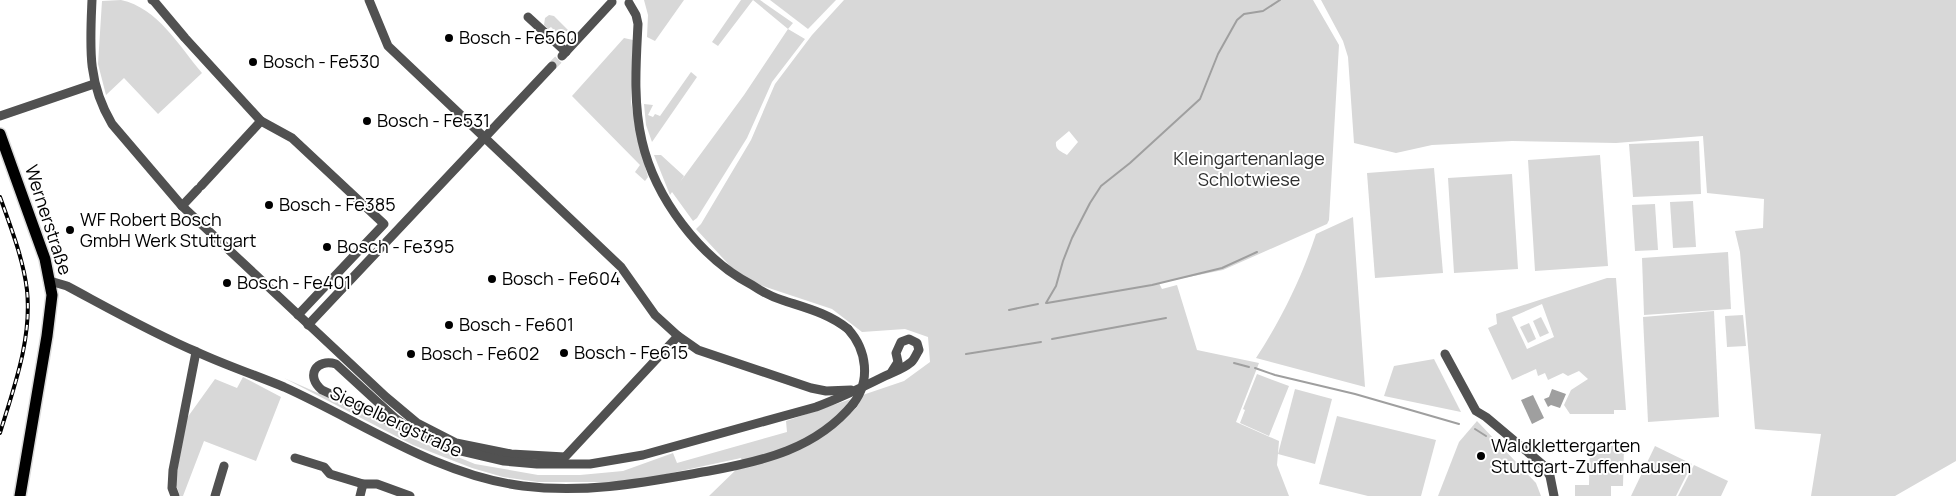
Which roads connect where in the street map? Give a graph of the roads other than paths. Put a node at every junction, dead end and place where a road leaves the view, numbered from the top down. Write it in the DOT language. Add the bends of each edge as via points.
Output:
graph roads {
  1 [pos="92,0"];
  2 [pos="152,0"];
  3 [pos="369,0"];
  4 [pos="611,1"];
  5 [pos="631,2"];
  6 [pos="528,17"];
  7 [pos="552,66"];
  8 [pos="94,84"];
  9 [pos="0,116"];
  10 [pos="261,121"];
  11 [pos="0,134"];
  12 [pos="486,138"];
  13 [pos="182,206"];
  14 [pos="50,281"];
  15 [pos="298,315"];
  16 [pos="308,325"];
  17 [pos="678,336"];
  18 [pos="196,352"];
  19 [pos="1445,354"];
  20 [pos="891,373"];
  21 [pos="855,390"];
  22 [pos="370,396"];
  23 [pos="360,408"];
  24 [pos="415,432"];
  25 [pos="295,458"];
  26 [pos="224,466"];
  27 [pos="363,484"];
  28 [pos="20,496"];
  29 [pos="175,496"];
  30 [pos="215,496"];
  31 [pos="360,496"];
  32 [pos="410,496"];
  33 [pos="1554,496"];
  1 -- 8 [label="street" via="90,40"];
  2 -- 10 [label="street"];
  3 -- 12 [label="street" via="388,46"];
  4 -- 5 [label="street" via="621,6"];
  4 -- 6 [label="street" via="564,54"];
  5 -- 18 [label="street, Siegelbergstraße, bridge" via="638,24 637,102 642,140 654,176 674,212 711,256 742,280 780,300 827,314 848,329 860,346 864,384 853,404 820,434 789,451 737,466 617,487 543,488 498,482 446,466 284,387"];
  7 -- 12 [label="street"];
  8 -- 9 [label="street"];
  8 -- 13 [label="street" via="112,124"];
  10 -- 13 [label="street"];
  10 -- 15 [label="street" via="292,138 384,224"];
  11 -- 14 [label="main road, Wernerstraße" via="29,210"];
  12 -- 16 [label="street"];
  12 -- 17 [label="street" via="621,267 655,315"];
  13 -- 15 [label="street"];
  14 -- 18 [label="street, Siegelbergstraße" via="67,286"];
  14 -- 28 [label="main road, Wernerstraße" via="50,313"];
  15 -- 16 [label="street"];
  16 -- 17 [label="street" via="417,423 456,443 511,454 565,457"];
  17 -- 21 [label="street" via="698,350 810,388"];
  18 -- 29 [label="street" via="173,470"];
  19 -- 33 [label="street" via="1476,411 1543,465 1550,476"];
  20 -- 21 [label="street"];
  21 -- 24 [label="street" via="792,415 643,455 590,464 497,460 457,450"];
  22 -- 23 [label="street" via="370,406"];
  22 -- 23 [label="street" via="336,364 327,362 314,370 315,384 322,390"];
  22 -- 24 [label="street"];
  23 -- 24 [label="street"];
  25 -- 27 [label="street"];
  26 -- 30 [label="street"];
  27 -- 31 [label="street"];
  27 -- 32 [label="street" via="376,484"];
}
